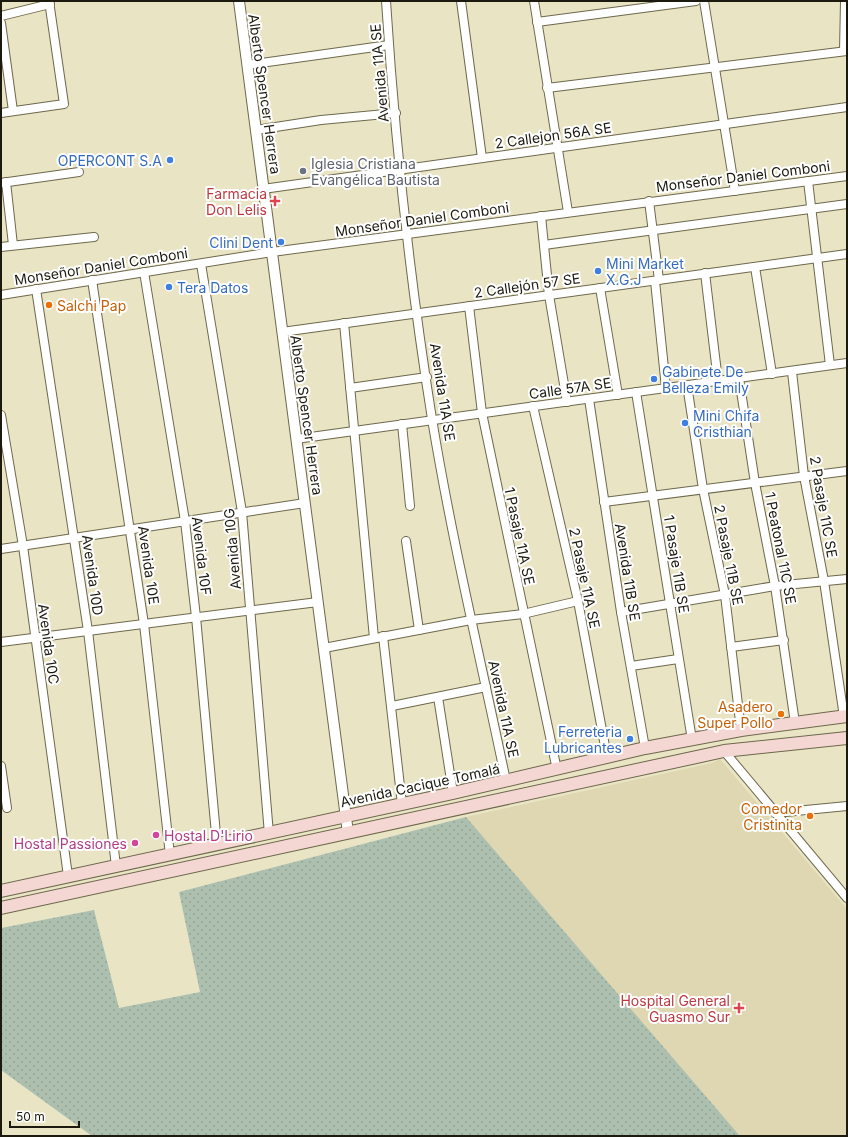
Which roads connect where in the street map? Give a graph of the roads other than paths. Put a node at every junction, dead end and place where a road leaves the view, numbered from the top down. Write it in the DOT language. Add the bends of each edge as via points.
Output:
graph roads {
  1 [pos="239,1"];
  2 [pos="386,1"];
  3 [pos="460,1"];
  4 [pos="534,1"];
  5 [pos="696,1"];
  6 [pos="704,1"];
  7 [pos="50,3"];
  8 [pos="846,3"];
  9 [pos="1,16"];
  10 [pos="536,22"];
  11 [pos="1,23"];
  12 [pos="389,45"];
  13 [pos="846,51"];
  14 [pos="247,65"];
  15 [pos="715,68"];
  16 [pos="547,88"];
  17 [pos="847,107"];
  18 [pos="13,111"];
  19 [pos="1,113"];
  20 [pos="396,113"];
  21 [pos="724,124"];
  22 [pos="256,130"];
  23 [pos="557,148"];
  24 [pos="482,158"];
  25 [pos="401,170"];
  26 [pos="79,172"];
  27 [pos="847,176"];
  28 [pos="808,181"];
  29 [pos="3,182"];
  30 [pos="263,189"];
  31 [pos="735,191"];
  32 [pos="649,201"];
  33 [pos="847,204"];
  34 [pos="811,208"];
  35 [pos="568,212"];
  36 [pos="541,216"];
  37 [pos="653,231"];
  38 [pos="408,234"];
  39 [pos="94,236"];
  40 [pos="13,245"];
  41 [pos="544,245"];
  42 [pos="1,247"];
  43 [pos="272,252"];
  44 [pos="847,254"];
  45 [pos="817,258"];
  46 [pos="201,264"];
  47 [pos="756,267"];
  48 [pos="144,272"];
  49 [pos="705,274"];
  50 [pos="92,280"];
  51 [pos="657,280"];
  52 [pos="600,288"];
  53 [pos="36,290"];
  54 [pos="1,295"];
  55 [pos="549,295"];
  56 [pos="470,306"];
  57 [pos="418,313"];
  58 [pos="344,323"];
  59 [pos="282,332"];
  60 [pos="847,363"];
  61 [pos="830,365"];
  62 [pos="792,372"];
  63 [pos="772,374"];
  64 [pos="427,377"];
  65 [pos="739,378"];
  66 [pos="718,381"];
  67 [pos="687,385"];
  68 [pos="350,388"];
  69 [pos="666,388"];
  70 [pos="636,392"];
  71 [pos="618,394"];
  72 [pos="589,399"];
  73 [pos="567,402"];
  74 [pos="533,406"];
  75 [pos="482,413"];
  76 [pos="1,415"];
  77 [pos="432,420"];
  78 [pos="402,424"];
  79 [pos="354,431"];
  80 [pos="296,438"];
  81 [pos="847,471"];
  82 [pos="804,476"];
  83 [pos="755,483"];
  84 [pos="704,489"];
  85 [pos="653,496"];
  86 [pos="604,502"];
  87 [pos="305,503"];
  88 [pos="410,506"];
  89 [pos="242,512"];
  90 [pos="185,521"];
  91 [pos="131,529"];
  92 [pos="75,538"];
  93 [pos="406,541"];
  94 [pos="22,546"];
  95 [pos="1,549"];
  96 [pos="847,578"];
  97 [pos="824,581"];
  98 [pos="775,586"];
  99 [pos="725,595"];
  100 [pos="578,601"];
  101 [pos="318,602"];
  102 [pos="670,605"];
  103 [pos="250,611"];
  104 [pos="621,612"];
  105 [pos="523,614"];
  106 [pos="196,617"];
  107 [pos="470,620"];
  108 [pos="144,624"];
  109 [pos="418,630"];
  110 [pos="88,631"];
  111 [pos="383,636"];
  112 [pos="36,638"];
  113 [pos="374,638"];
  114 [pos="784,640"];
  115 [pos="1,642"];
  116 [pos="324,648"];
  117 [pos="731,648"];
  118 [pos="678,659"];
  119 [pos="631,666"];
  120 [pos="486,687"];
  121 [pos="438,698"];
  122 [pos="392,706"];
  123 [pos="846,717"];
  124 [pos="795,723"];
  125 [pos="741,730"];
  126 [pos="847,738"];
  127 [pos="692,740"];
  128 [pos="645,748"];
  129 [pos="724,751"];
  130 [pos="607,757"];
  131 [pos="1,766"];
  132 [pos="557,770"];
  133 [pos="506,781"];
  134 [pos="453,793"];
  135 [pos="402,804"];
  136 [pos="847,806"];
  137 [pos="8,808"];
  138 [pos="775,813"];
  139 [pos="346,816"];
  140 [pos="348,833"];
  141 [pos="269,834"];
  142 [pos="217,845"];
  143 [pos="170,855"];
  144 [pos="116,866"];
  145 [pos="68,876"];
  146 [pos="1,891"];
  147 [pos="847,898"];
  148 [pos="1,908"];
  1 -- 14 [label="street, Alberto Spencer Herrera"];
  2 -- 12 [label="street, Avenida 11A SE"];
  3 -- 24 [label="street"];
  4 -- 10 [label="street"];
  5 -- 10 [label="street"];
  6 -- 15 [label="street"];
  7 -- 9 [label="street"];
  7 -- 18 [label="street" via="64,104"];
  8 -- 13 [label="street"];
  10 -- 16 [label="street"];
  11 -- 18 [label="street"];
  12 -- 14 [label="street"];
  12 -- 20 [label="street, Avenida 11A SE"];
  13 -- 15 [label="street"];
  14 -- 22 [label="street, Alberto Spencer Herrera"];
  15 -- 16 [label="street"];
  15 -- 21 [label="street"];
  16 -- 23 [label="street"];
  17 -- 21 [label="street, 2 Callejon 56A SE"];
  18 -- 19 [label="street"];
  20 -- 22 [label="street" via="321,120"];
  20 -- 25 [label="street, Avenida 11A SE"];
  21 -- 23 [label="street, 2 Callejon 56A SE"];
  21 -- 31 [label="street"];
  22 -- 30 [label="street, Alberto Spencer Herrera"];
  23 -- 24 [label="street, 2 Callejon 56A SE"];
  23 -- 35 [label="street"];
  24 -- 25 [label="street, 2 Callejon 56A SE"];
  25 -- 30 [label="street, 2 Callejon 56A SE"];
  25 -- 38 [label="street, Avenida 11A SE"];
  26 -- 29 [label="street"];
  27 -- 28 [label="street, Monseñor Daniel Comboni"];
  28 -- 31 [label="street, Monseñor Daniel Comboni"];
  28 -- 34 [label="street"];
  29 -- 40 [label="street"];
  30 -- 43 [label="street, Alberto Spencer Herrera"];
  31 -- 32 [label="street, Monseñor Daniel Comboni"];
  32 -- 35 [label="street, Monseñor Daniel Comboni"];
  32 -- 37 [label="street"];
  33 -- 34 [label="street"];
  34 -- 37 [label="street"];
  34 -- 45 [label="street"];
  35 -- 36 [label="street, Monseñor Daniel Comboni"];
  36 -- 38 [label="street, Monseñor Daniel Comboni"];
  36 -- 41 [label="street"];
  37 -- 41 [label="street"];
  37 -- 51 [label="street"];
  38 -- 43 [label="street, Monseñor Daniel Comboni"];
  38 -- 57 [label="street, Avenida 11A SE"];
  39 -- 40 [label="street"];
  40 -- 42 [label="street"];
  41 -- 55 [label="street"];
  43 -- 46 [label="street, Monseñor Daniel Comboni"];
  43 -- 59 [label="street, Alberto Spencer Herrera"];
  44 -- 45 [label="street, 2 Callejón 57 SE"];
  45 -- 47 [label="street, 2 Callejón 57 SE"];
  45 -- 61 [label="street"];
  46 -- 48 [label="street, Monseñor Daniel Comboni"];
  46 -- 89 [label="street, Avenida 10G"];
  47 -- 49 [label="street, 2 Callejón 57 SE"];
  47 -- 63 [label="street"];
  48 -- 50 [label="street, Monseñor Daniel Comboni"];
  48 -- 90 [label="street, Avenida 10F"];
  49 -- 51 [label="street, 2 Callejón 57 SE"];
  49 -- 66 [label="street"];
  50 -- 53 [label="street, Monseñor Daniel Comboni"];
  50 -- 91 [label="street, Avenida 10E"];
  51 -- 52 [label="street, 2 Callejón 57 SE"];
  51 -- 69 [label="street"];
  52 -- 55 [label="street, 2 Callejón 57 SE"];
  52 -- 71 [label="street"];
  53 -- 54 [label="street, Monseñor Daniel Comboni"];
  53 -- 92 [label="street, Avenida 10D"];
  55 -- 56 [label="street, 2 Callejón 57 SE"];
  55 -- 73 [label="street"];
  56 -- 57 [label="street, 2 Callejón 57 SE"];
  56 -- 75 [label="street, 1 Pasaje 11A SE"];
  57 -- 58 [label="street, 2 Callejón 57 SE"];
  57 -- 64 [label="street, Avenida 11A SE"];
  58 -- 59 [label="street, 2 Callejón 57 SE"];
  58 -- 68 [label="street"];
  59 -- 80 [label="street, Alberto Spencer Herrera"];
  60 -- 61 [label="street, Calle 57A SE"];
  61 -- 62 [label="street, Calle 57A SE"];
  62 -- 63 [label="street, Calle 57A SE"];
  62 -- 82 [label="street, 2 Pasaje 11C SE"];
  63 -- 65 [label="street, Calle 57A SE"];
  64 -- 68 [label="street"];
  64 -- 77 [label="street, Avenida 11A SE"];
  65 -- 66 [label="street, Calle 57A SE"];
  65 -- 83 [label="street, 1 Peatonal 11C SE"];
  66 -- 67 [label="street, Calle 57A SE"];
  67 -- 69 [label="street, Calle 57A SE"];
  67 -- 84 [label="street, 2 Pasaje 11B SE"];
  68 -- 79 [label="street"];
  69 -- 70 [label="street, Calle 57A SE"];
  70 -- 71 [label="street, Calle 57A SE"];
  70 -- 85 [label="street, 1 Pasaje 11B SE"];
  71 -- 72 [label="street, Calle 57A SE"];
  72 -- 73 [label="street, Calle 57A SE"];
  72 -- 86 [label="street, Avenida 11B SE"];
  73 -- 74 [label="street, Calle 57A SE"];
  74 -- 75 [label="street, Calle 57A SE"];
  74 -- 100 [label="street, 2 Pasaje 11A SE"];
  75 -- 77 [label="street, Calle 57A SE"];
  75 -- 105 [label="street, 1 Pasaje 11A SE"];
  76 -- 94 [label="street, Avenida 10C"];
  77 -- 78 [label="street, Calle 57A SE"];
  77 -- 107 [label="street, Avenida 11A SE"];
  78 -- 79 [label="street, Calle 57A SE"];
  78 -- 88 [label="street"];
  79 -- 80 [label="street, Calle 57A SE"];
  79 -- 113 [label="street"];
  80 -- 87 [label="street, Alberto Spencer Herrera"];
  81 -- 82 [label="street"];
  82 -- 83 [label="street"];
  82 -- 97 [label="street, 2 Pasaje 11C SE"];
  83 -- 84 [label="street"];
  83 -- 98 [label="street, 1 Peatonal 11C SE"];
  84 -- 85 [label="street"];
  84 -- 99 [label="street, 2 Pasaje 11B SE"];
  85 -- 86 [label="street"];
  85 -- 102 [label="street, 1 Pasaje 11B SE"];
  86 -- 104 [label="street, Avenida 11B SE"];
  87 -- 89 [label="street"];
  87 -- 101 [label="street, Alberto Spencer Herrera"];
  89 -- 90 [label="street"];
  89 -- 103 [label="street, Avenida 10G"];
  90 -- 91 [label="street"];
  90 -- 106 [label="street, Avenida 10F"];
  91 -- 92 [label="street"];
  91 -- 108 [label="street, Avenida 10E"];
  92 -- 94 [label="street"];
  92 -- 110 [label="street, Avenida 10D"];
  93 -- 109 [label="street"];
  94 -- 95 [label="street"];
  94 -- 112 [label="street, Avenida 10C"];
  96 -- 97 [label="street"];
  97 -- 98 [label="street"];
  97 -- 123 [label="street, 2 Pasaje 11C SE"];
  98 -- 99 [label="street"];
  98 -- 114 [label="street, 1 Peatonal 11C SE"];
  99 -- 102 [label="street"];
  99 -- 117 [label="street, 2 Pasaje 11B SE"];
  100 -- 105 [label="street"];
  100 -- 130 [label="street, 2 Pasaje 11A SE"];
  101 -- 103 [label="street"];
  101 -- 116 [label="street, Alberto Spencer Herrera"];
  102 -- 104 [label="street"];
  102 -- 118 [label="street, 1 Pasaje 11B SE"];
  103 -- 106 [label="street"];
  103 -- 141 [label="street, Avenida 10G"];
  104 -- 119 [label="street, Avenida 11B SE"];
  105 -- 107 [label="street"];
  105 -- 132 [label="street, 1 Pasaje 11A SE"];
  106 -- 108 [label="street"];
  106 -- 142 [label="street, Avenida 10F"];
  107 -- 109 [label="street"];
  107 -- 120 [label="street, Avenida 11A SE"];
  108 -- 110 [label="street"];
  108 -- 143 [label="street, Avenida 10E"];
  109 -- 111 [label="street"];
  110 -- 112 [label="street"];
  110 -- 144 [label="street, Avenida 10D"];
  111 -- 113 [label="street"];
  111 -- 122 [label="street"];
  112 -- 115 [label="street"];
  112 -- 145 [label="street, Avenida 10C"];
  113 -- 116 [label="street"];
  114 -- 117 [label="street"];
  114 -- 124 [label="street, 1 Peatonal 11C SE"];
  116 -- 139 [label="street, Alberto Spencer Herrera"];
  117 -- 125 [label="street, 2 Pasaje 11B SE"];
  118 -- 119 [label="street"];
  118 -- 127 [label="street, 1 Pasaje 11B SE"];
  119 -- 128 [label="street, Avenida 11B SE"];
  120 -- 121 [label="street"];
  120 -- 133 [label="street, Avenida 11A SE"];
  121 -- 122 [label="street"];
  121 -- 134 [label="street"];
  122 -- 135 [label="street"];
  123 -- 124 [label="main road, Avenida Cacique Tomalá"];
  124 -- 125 [label="main road, Avenida Cacique Tomalá"];
  125 -- 127 [label="main road, Avenida Cacique Tomalá"];
  126 -- 129 [label="main road"];
  127 -- 128 [label="main road, Avenida Cacique Tomalá"];
  128 -- 130 [label="main road, Avenida Cacique Tomalá"];
  129 -- 138 [label="street"];
  129 -- 140 [label="main road"];
  130 -- 132 [label="main road, Avenida Cacique Tomalá"];
  131 -- 137 [label="street"];
  132 -- 133 [label="main road, Avenida Cacique Tomalá"];
  133 -- 134 [label="main road, Avenida Cacique Tomalá"];
  134 -- 135 [label="main road, Avenida Cacique Tomalá"];
  135 -- 139 [label="main road, Avenida Cacique Tomalá"];
  136 -- 138 [label="street"];
  138 -- 147 [label="street"];
  139 -- 140 [label="street, Alberto Spencer Herrera"];
  139 -- 141 [label="main road, Avenida Cacique Tomalá"];
  140 -- 148 [label="main road"];
  141 -- 142 [label="main road, Avenida Cacique Tomalá"];
  142 -- 143 [label="main road, Avenida Cacique Tomalá"];
  143 -- 144 [label="main road, Avenida Cacique Tomalá"];
  144 -- 145 [label="main road, Avenida Cacique Tomalá"];
  145 -- 146 [label="main road, Avenida Cacique Tomalá"];
}
